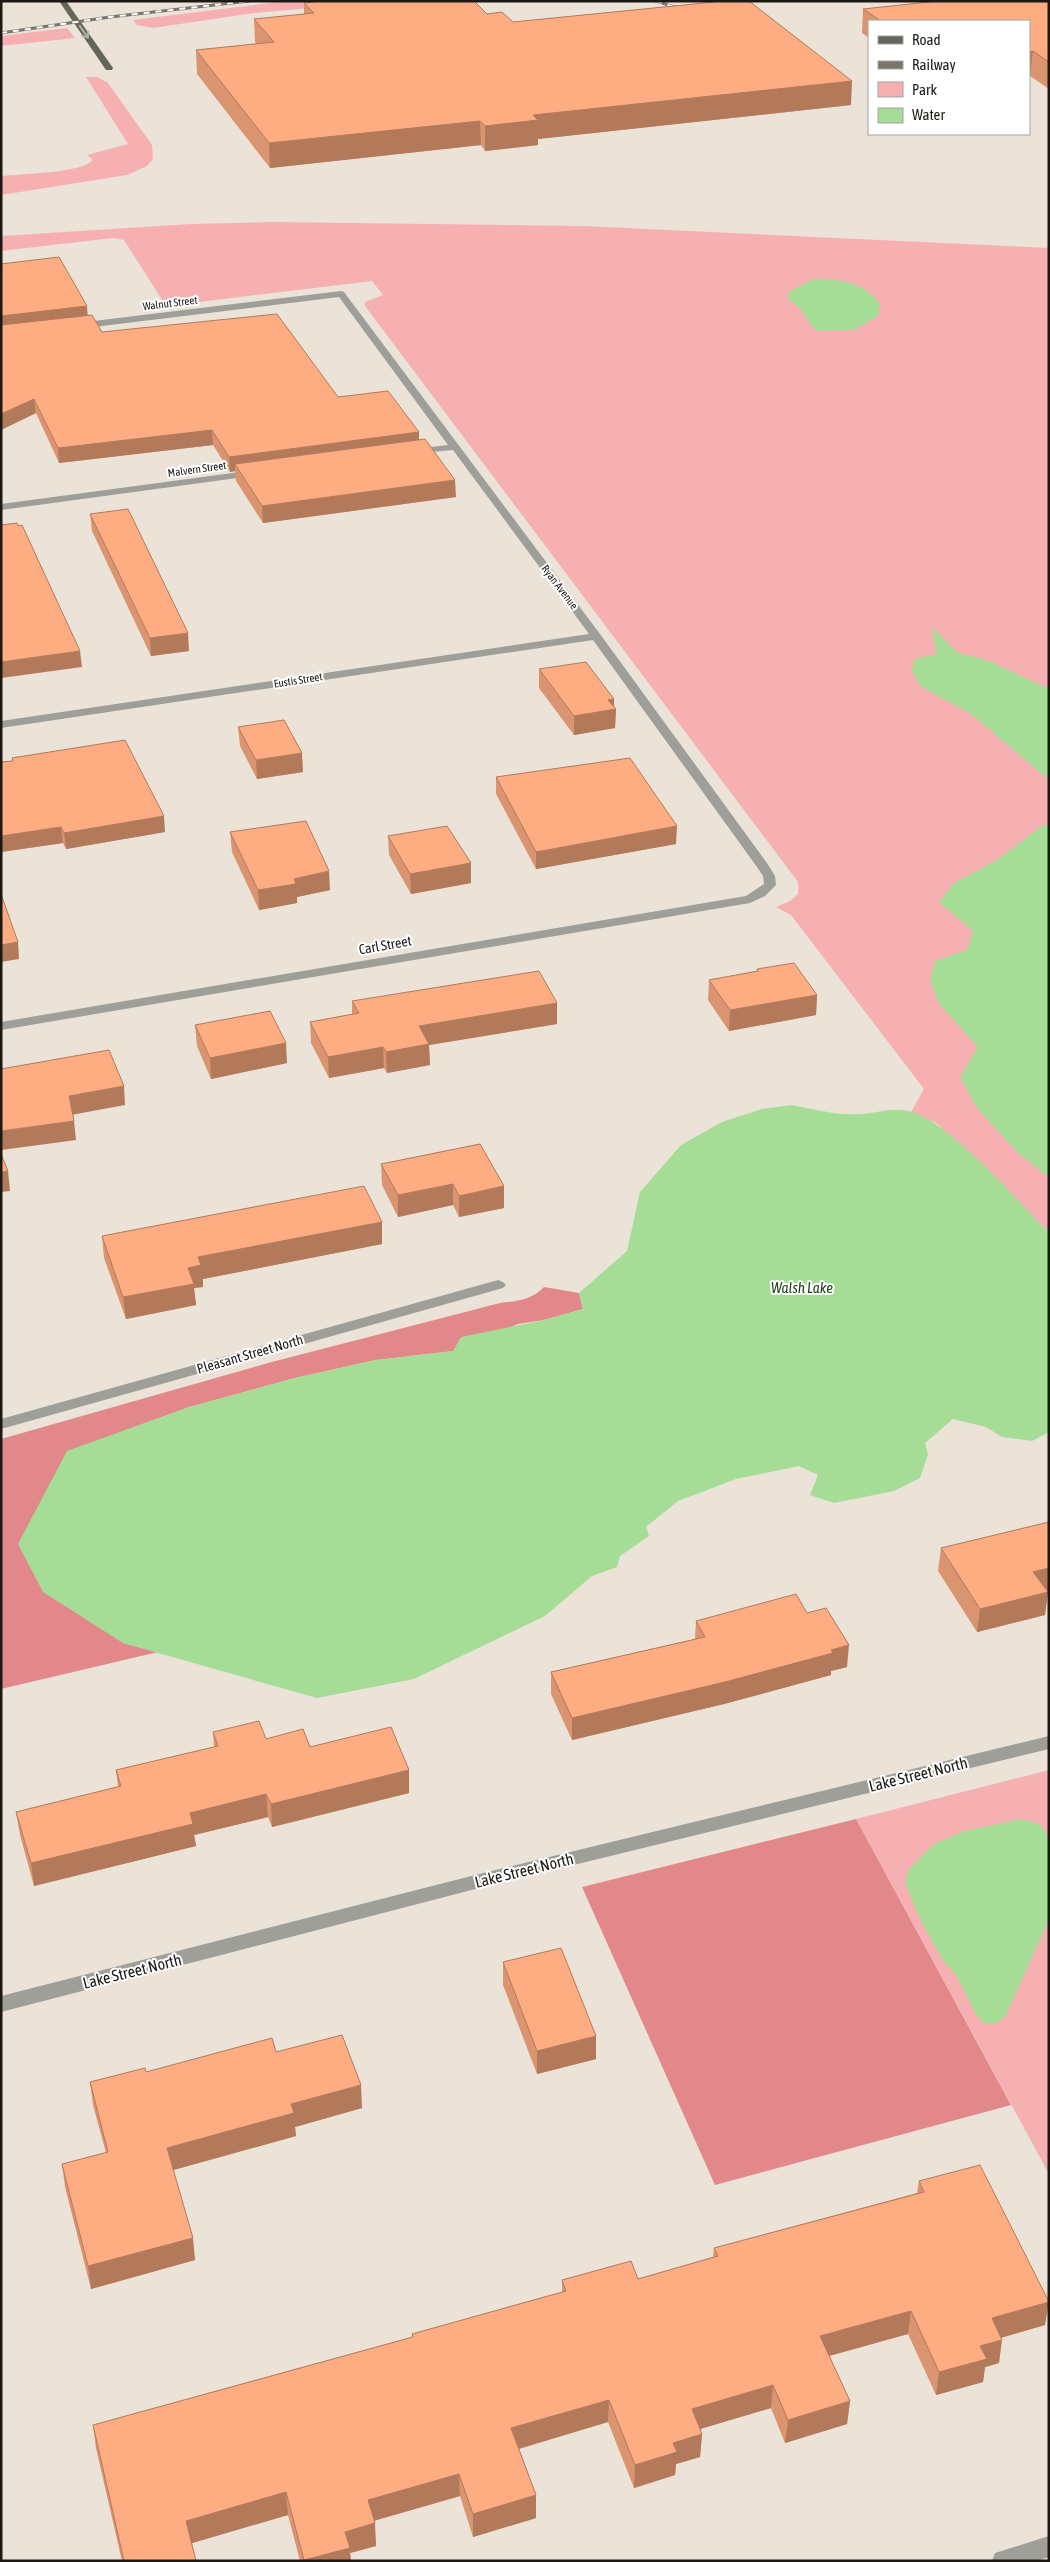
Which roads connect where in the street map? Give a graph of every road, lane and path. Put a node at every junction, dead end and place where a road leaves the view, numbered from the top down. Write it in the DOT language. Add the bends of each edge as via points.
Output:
graph roads {
  1 [pos="62,1"];
  2 [pos="107,65"];
  3 [pos="341,294"];
  4 [pos="69,326"];
  5 [pos="456,447"];
  6 [pos="406,453"];
  7 [pos="268,472"];
  8 [pos="1,507"];
  9 [pos="596,636"];
  10 [pos="1,725"];
  11 [pos="770,886"];
  12 [pos="1,1026"];
  13 [pos="498,1285"];
  14 [pos="1,1424"];
  15 [pos="1049,1742"];
  16 [pos="1,2004"];
  17 [pos="1049,2546"];
  18 [pos="1003,2561"];
  1 -- 2 [label="main road, one-way"];
  3 -- 4 [label="street, Walnut Street"];
  3 -- 5 [label="street, Ryan Avenue"];
  5 -- 6 [label="street"];
  5 -- 9 [label="street, Ryan Avenue"];
  7 -- 8 [label="street, Malvern Street"];
  9 -- 10 [label="street, Eustis Street"];
  9 -- 11 [label="street, Ryan Avenue" via="764,866"];
  11 -- 12 [label="street, Carl Street" via="750,898"];
  13 -- 14 [label="street, Pleasant Street North"];
  15 -- 16 [label="street, Lake Street North" via="487,1879"];
  17 -- 18 [label="street"];
}
